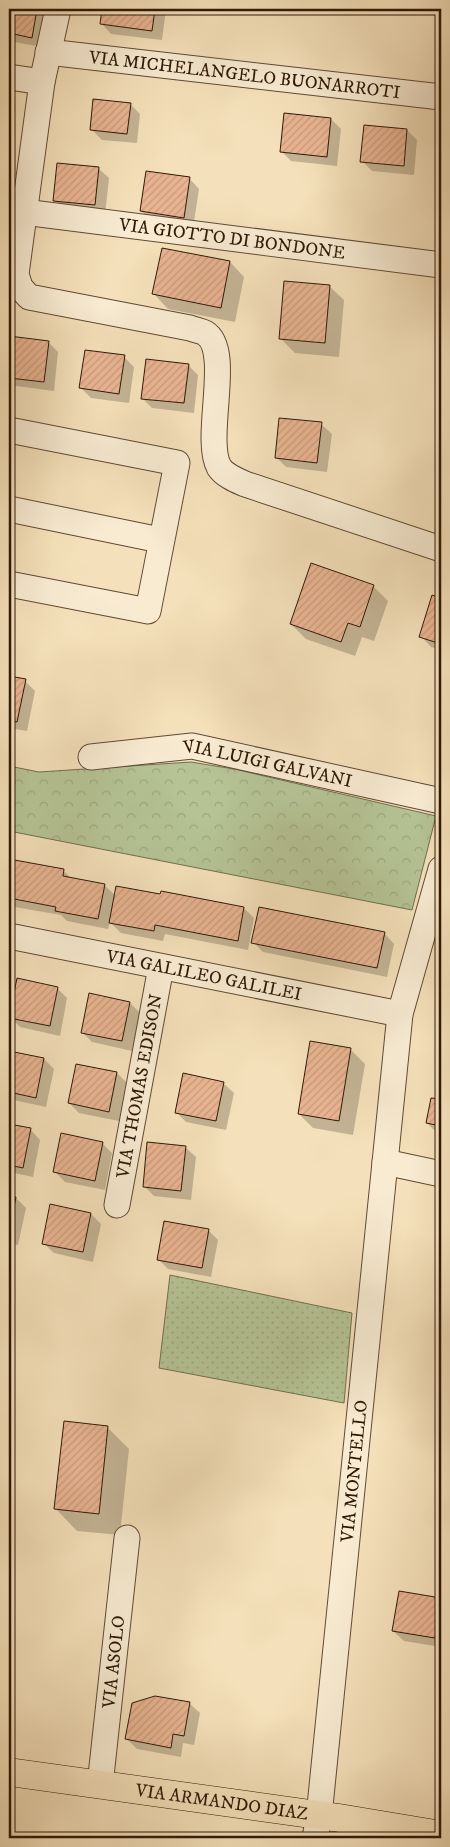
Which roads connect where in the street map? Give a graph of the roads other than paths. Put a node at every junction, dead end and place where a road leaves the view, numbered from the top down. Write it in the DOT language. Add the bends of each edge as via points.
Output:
graph roads {
  1 [pos="58,9"];
  2 [pos="48,52"];
  3 [pos="9,77"];
  4 [pos="42,82"];
  5 [pos="441,97"];
  6 [pos="24,212"];
  7 [pos="441,265"];
  8 [pos="9,430"];
  9 [pos="9,509"];
  10 [pos="160,540"];
  11 [pos="441,549"];
  12 [pos="9,584"];
  13 [pos="91,757"];
  14 [pos="441,801"];
  15 [pos="441,869"];
  16 [pos="438,895"];
  17 [pos="9,936"];
  18 [pos="161,967"];
  19 [pos="400,1014"];
  20 [pos="385,1162"];
  21 [pos="441,1174"];
  22 [pos="117,1205"];
  23 [pos="127,1538"];
  24 [pos="9,1772"];
  25 [pos="100,1785"];
  26 [pos="317,1827"];
  27 [pos="439,1834"];
  1 -- 2 [label="street"];
  2 -- 4 [label="street"];
  2 -- 5 [label="street, VIA MICHELANGELO BUONARROTI"];
  3 -- 4 [label="street"];
  4 -- 6 [label="street"];
  6 -- 7 [label="street, VIA GIOTTO DI BONDONE"];
  6 -- 11 [label="street" via="16,274 20,287 29,296 206,333 215,345 217,361 214,452 220,468 229,476"];
  8 -- 10 [label="street" via="176,463"];
  9 -- 10 [label="street"];
  10 -- 12 [label="street" via="148,611"];
  13 -- 14 [label="street, VIA LUIGI GALVANI" via="192,746"];
  15 -- 16 [label="street, VIA MONTELLO"];
  16 -- 19 [label="street, VIA MONTELLO"];
  17 -- 18 [label="street, VIA GALILEO GALILEI"];
  18 -- 19 [label="street, VIA GALILEO GALILEI"];
  18 -- 22 [label="street, VIA THOMAS EDISON"];
  19 -- 20 [label="street, VIA MONTELLO"];
  20 -- 21 [label="street"];
  20 -- 26 [label="street, VIA MONTELLO"];
  23 -- 25 [label="street, VIA ASOLO"];
  24 -- 25 [label="main road, VIA ARMANDO DIAZ"];
  25 -- 26 [label="main road, VIA ARMANDO DIAZ"];
  26 -- 27 [label="main road, VIA ARMANDO DIAZ"];
}
